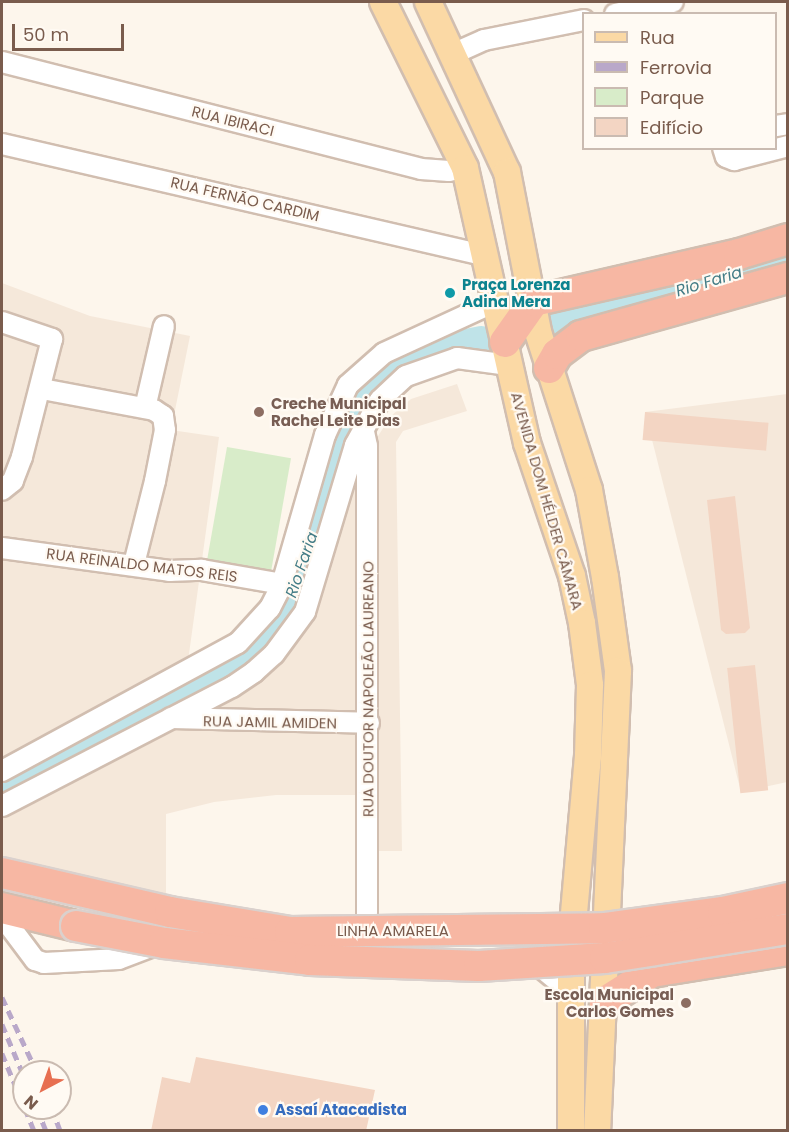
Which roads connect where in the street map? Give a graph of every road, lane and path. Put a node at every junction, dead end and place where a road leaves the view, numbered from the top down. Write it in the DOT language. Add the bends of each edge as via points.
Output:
graph roads {
  1 [pos="383,2"];
  2 [pos="428,2"];
  3 [pos="673,2"];
  4 [pos="625,12"];
  5 [pos="582,20"];
  6 [pos="455,53"];
  7 [pos="2,62"];
  8 [pos="478,101"];
  9 [pos="2,144"];
  10 [pos="724,150"];
  11 [pos="773,150"];
  12 [pos="465,168"];
  13 [pos="788,239"];
  14 [pos="487,256"];
  15 [pos="788,278"];
  16 [pos="534,301"];
  17 [pos="497,302"];
  18 [pos="2,322"];
  19 [pos="164,326"];
  20 [pos="453,343"];
  21 [pos="507,353"];
  22 [pos="549,368"];
  23 [pos="42,389"];
  24 [pos="145,408"];
  25 [pos="363,427"];
  26 [pos="5,488"];
  27 [pos="2,548"];
  28 [pos="134,564"];
  29 [pos="282,585"];
  30 [pos="171,718"];
  31 [pos="369,723"];
  32 [pos="2,771"];
  33 [pos="2,806"];
  34 [pos="2,873"];
  35 [pos="788,898"];
  36 [pos="2,908"];
  37 [pos="2,916"];
  38 [pos="788,929"];
  39 [pos="606,944"];
  40 [pos="788,950"];
  41 [pos="367,951"];
  42 [pos="519,953"];
  43 [pos="689,966"];
  44 [pos="571,969"];
  45 [pos="605,1002"];
  46 [pos="571,1131"];
  47 [pos="597,1131"];
  1 -- 12 [label="main road, AVENIDA DOM HÉLDER CÂMARA"];
  2 -- 6 [label="main road, AVENIDA DOM HÉLDER CÂMARA"];
  3 -- 4 [label="street"];
  5 -- 6 [label="street" via="484,40"];
  6 -- 8 [label="main road, AVENIDA DOM HÉLDER CÂMARA"];
  7 -- 12 [label="street, RUA IBIRACI" via="421,169"];
  8 -- 12 [label="main road"];
  8 -- 16 [label="main road, AVENIDA DOM HÉLDER CÂMARA" via="507,172"];
  9 -- 14 [label="street, RUA FERNÃO CARDIM"];
  10 -- 11 [label="street" via="726,157 734,160"];
  12 -- 14 [label="main road, AVENIDA DOM HÉLDER CÂMARA"];
  13 -- 16 [label="highway"];
  14 -- 17 [label="main road, AVENIDA DOM HÉLDER CÂMARA"];
  15 -- 22 [label="highway" via="581,336 556,354"];
  16 -- 21 [label="highway"];
  16 -- 22 [label="main road, AVENIDA DOM HÉLDER CÂMARA"];
  17 -- 20 [label="street"];
  17 -- 21 [label="main road, AVENIDA DOM HÉLDER CÂMARA"];
  18 -- 23 [label="street" via="52,339"];
  19 -- 24 [label="street"];
  20 -- 21 [label="street"];
  20 -- 25 [label="street" via="380,399"];
  20 -- 29 [label="street" via="384,353 348,385 325,435"];
  21 -- 44 [label="main road, AVENIDA DOM HÉLDER CÂMARA" via="527,443 572,576 590,685"];
  22 -- 39 [label="main road, AVENIDA DOM HÉLDER CÂMARA" via="594,511 618,671"];
  23 -- 24 [label="street"];
  23 -- 26 [label="street"];
  24 -- 28 [label="street" via="159,412 165,430"];
  25 -- 30 [label="street" via="305,612 274,654 254,672"];
  25 -- 31 [label="street, RUA DOUTOR NAPOLEÃO LAUREANO" via="367,446"];
  27 -- 28 [label="street, RUA REINALDO MATOS REIS"];
  28 -- 29 [label="street, RUA REINALDO MATOS REIS" via="169,572 202,570"];
  29 -- 32 [label="street" via="256,626 231,648"];
  30 -- 31 [label="street, RUA JAMIL AMIDEN"];
  30 -- 33 [label="street"];
  31 -- 41 [label="street, RUA DOUTOR NAPOLEÃO LAUREANO"];
  34 -- 35 [label="highway, LINHA AMARELA, bridge" via="170,912 290,932 604,928 723,912"];
  36 -- 38 [label="highway, LINHA AMARELA, bridge" via="164,943 379,964 479,966 605,958"];
  37 -- 41 [label="street" via="35,960 44,963 118,959 178,938 202,934"];
  39 -- 43 [label="main road" via="690,931 699,933 704,941 699,958"];
  39 -- 44 [label="main road" via="581,957"];
  39 -- 45 [label="main road, AVENIDA DOM HÉLDER CÂMARA"];
  40 -- 43 [label="highway"];
  41 -- 42 [label="street"];
  42 -- 44 [label="street"];
  42 -- 44 [label="street"];
  43 -- 45 [label="highway" via="640,977"];
  44 -- 46 [label="main road, AVENIDA DOM HÉLDER CÂMARA"];
  45 -- 47 [label="main road, AVENIDA DOM HÉLDER CÂMARA"];
}
